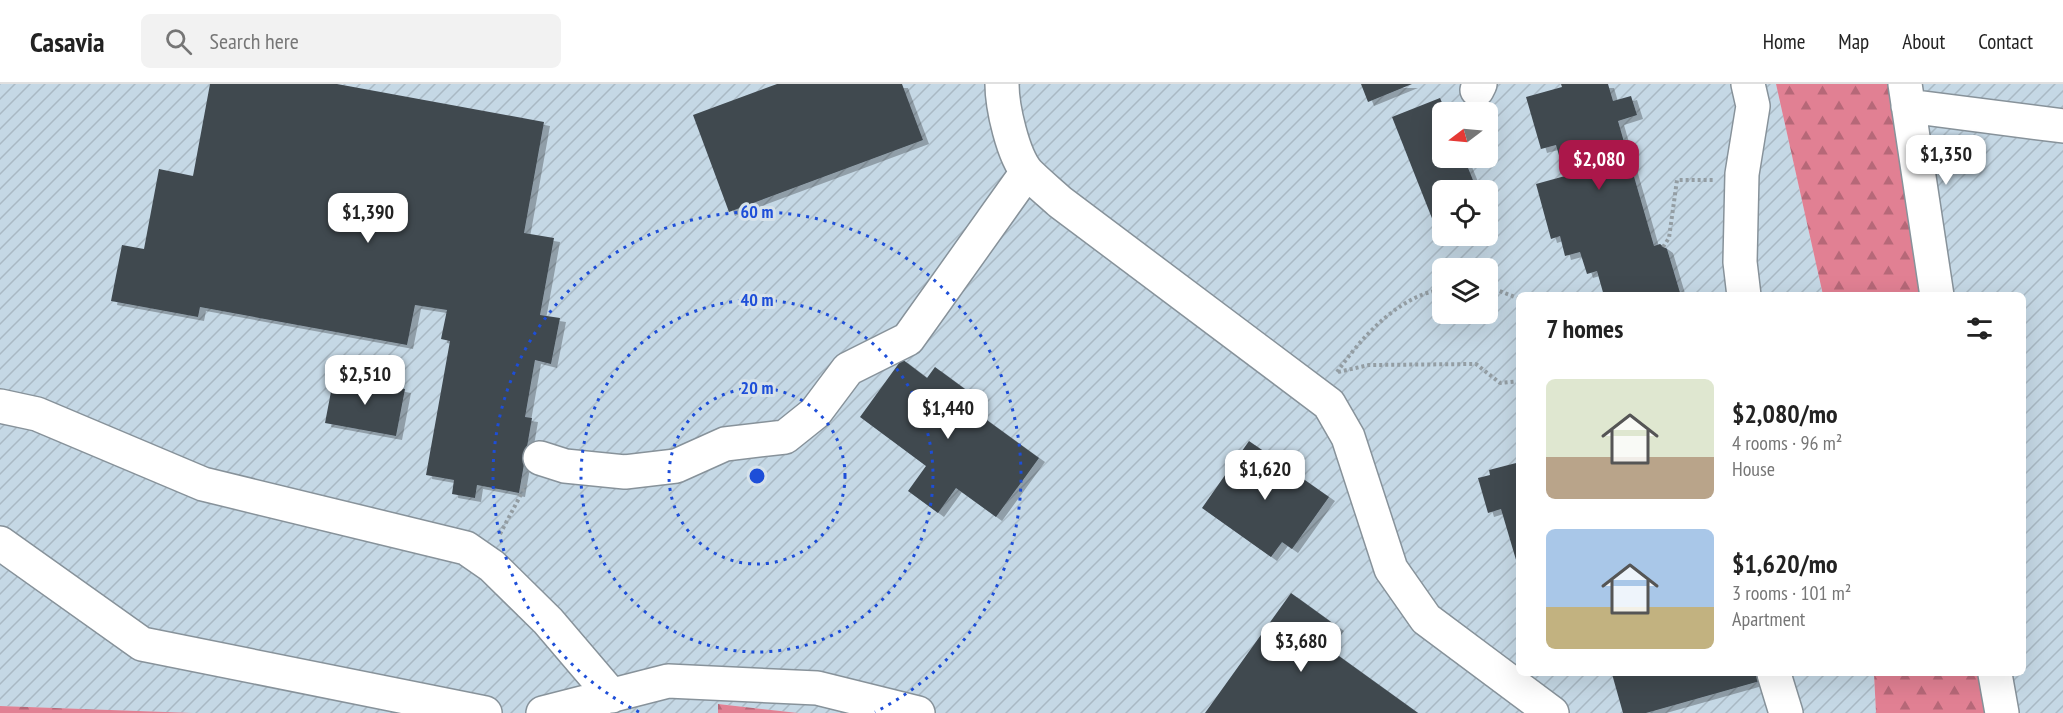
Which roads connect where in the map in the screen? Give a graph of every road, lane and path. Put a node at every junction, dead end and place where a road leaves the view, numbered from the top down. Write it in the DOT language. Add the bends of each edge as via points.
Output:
graph roads {
  1 [pos="1002,84"];
  2 [pos="1748,84"];
  3 [pos="1907,95"];
  4 [pos="2063,126"];
  5 [pos="1027,172"];
  6 [pos="1715,180"];
  7 [pos="1664,247"];
  8 [pos="1498,290"];
  9 [pos="1432,291"];
  10 [pos="1743,292"];
  11 [pos="1936,292"];
  12 [pos="1516,297"];
  13 [pos="1337,372"];
  14 [pos="1299,381"];
  15 [pos="1516,381"];
  16 [pos="0,406"];
  17 [pos="540,458"];
  18 [pos="0,543"];
  19 [pos="486,562"];
  20 [pos="1775,676"];
  21 [pos="1995,676"];
  22 [pos="612,696"];
  23 [pos="485,713"];
  24 [pos="543,713"];
  25 [pos="918,713"];
  26 [pos="1551,713"];
  27 [pos="1786,713"];
  28 [pos="2002,713"];
  1 -- 5 [label="street" via="1017,156"];
  2 -- 10 [label="street" via="1753,106 1742,174"];
  3 -- 4 [label="street"];
  3 -- 11 [label="street"];
  5 -- 14 [label="street"];
  5 -- 17 [label="street" via="908,339 848,369 815,413 785,437 725,444 676,466 625,472 566,466"];
  6 -- 7 [label="path" via="1677,180 1669,238"];
  8 -- 12 [label="path"];
  9 -- 13 [label="path" via="1402,304 1351,353"];
  13 -- 14 [label="path"];
  13 -- 15 [label="path" via="1370,365 1476,364 1500,383"];
  14 -- 26 [label="street" via="1329,404 1347,437 1391,570 1426,619"];
  16 -- 19 [label="street" via="37,414 202,484 466,548"];
  17 -- 19 [label="path"];
  18 -- 23 [label="street" via="142,644"];
  19 -- 22 [label="street" via="548,621"];
  20 -- 27 [label="street"];
  21 -- 28 [label="street"];
  22 -- 24 [label="street"];
  22 -- 25 [label="street" via="668,681 817,688"];
}
